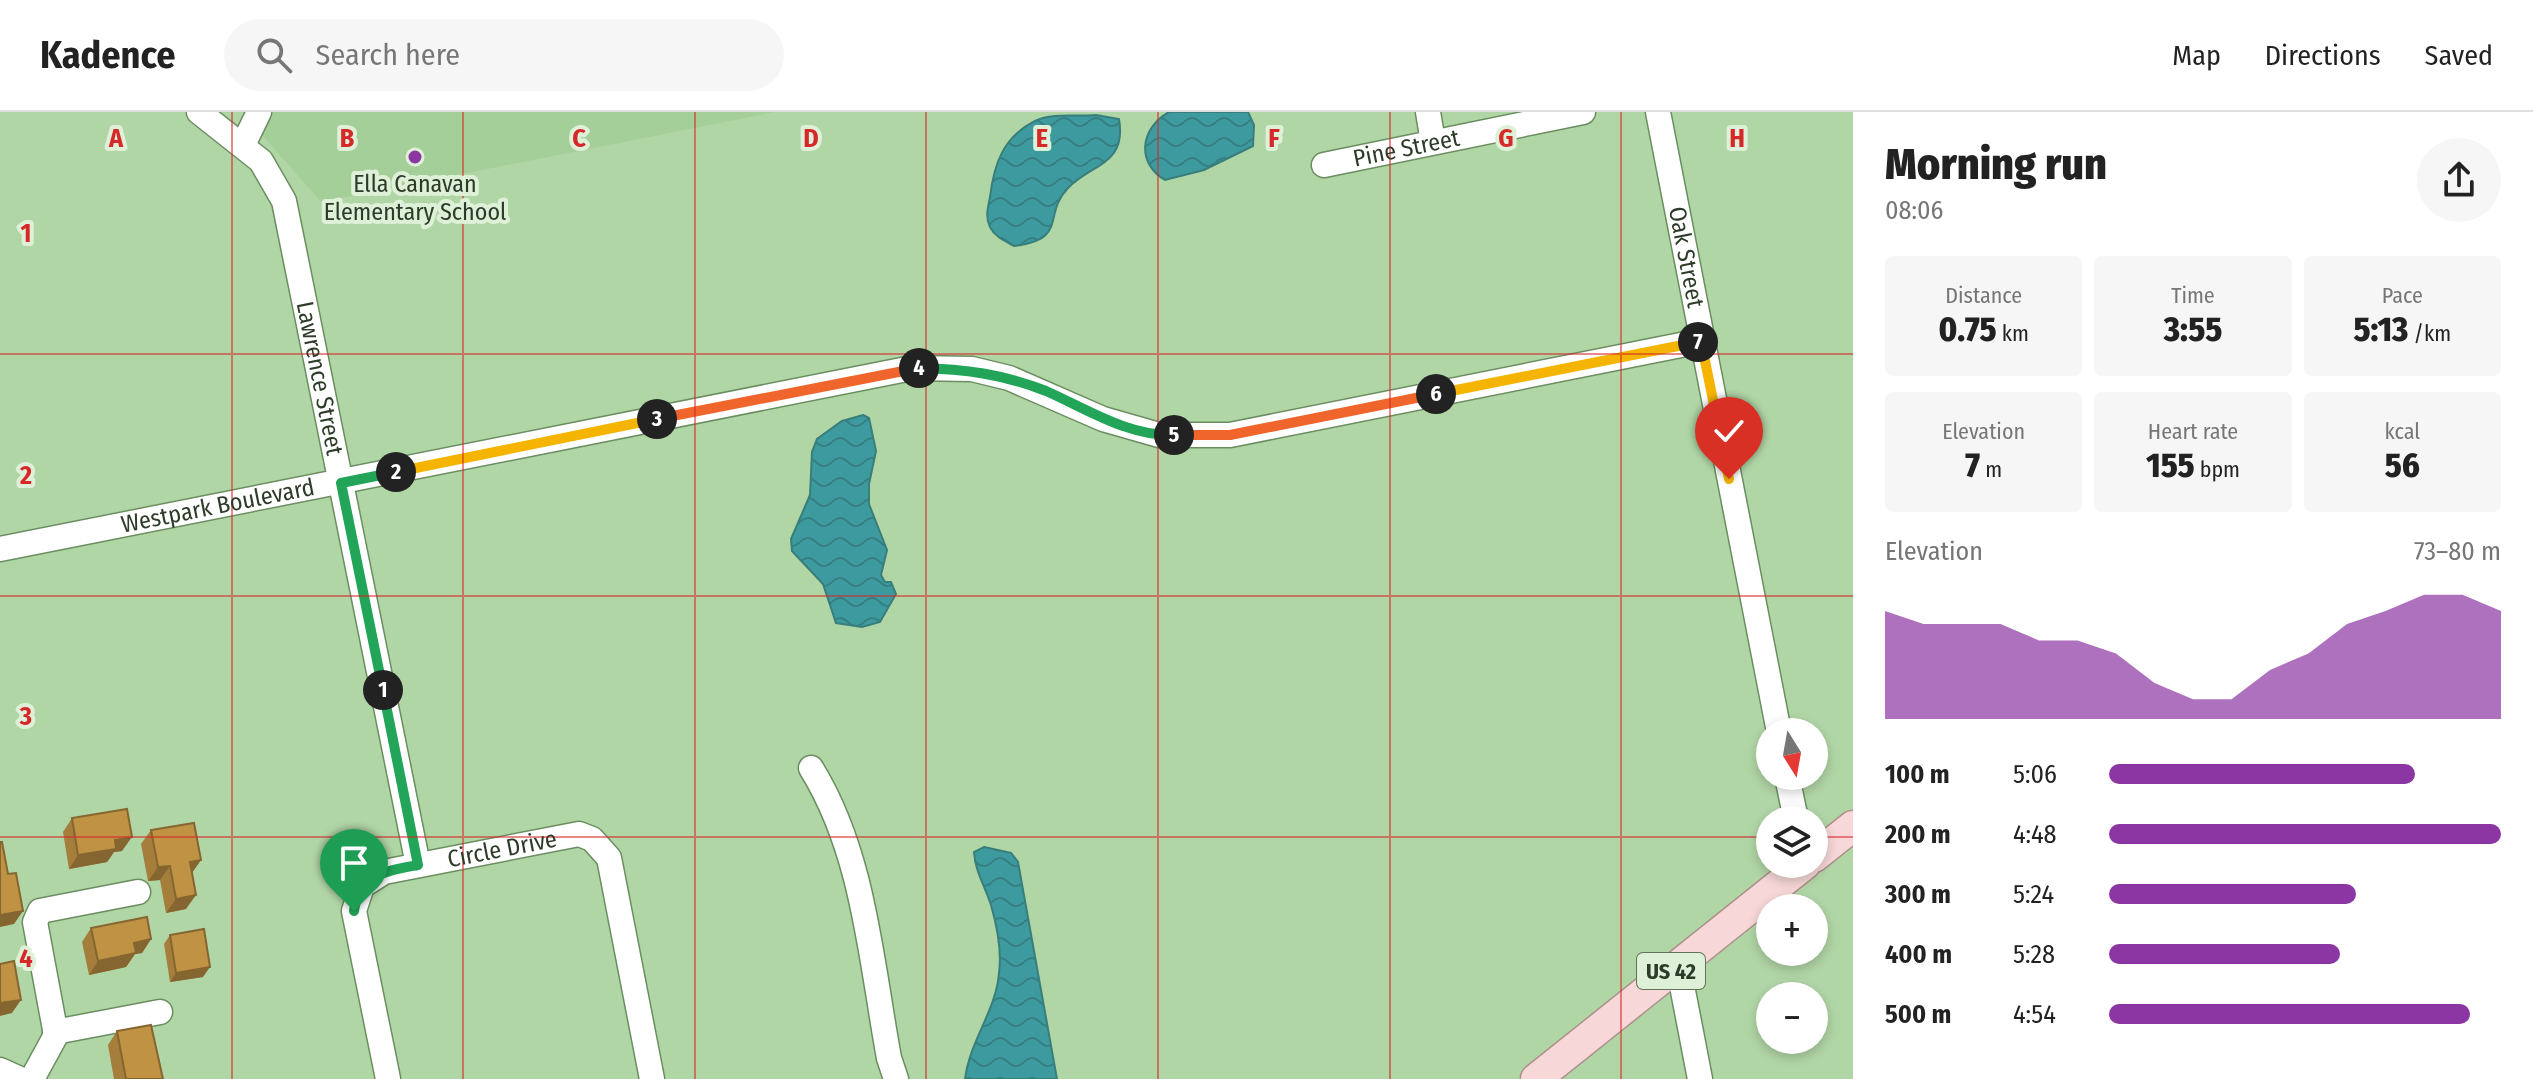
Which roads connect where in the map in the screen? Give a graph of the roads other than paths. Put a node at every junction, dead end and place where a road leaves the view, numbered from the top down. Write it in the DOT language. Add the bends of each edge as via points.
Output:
graph roads {
  1 [pos="199,112"];
  2 [pos="259,112"];
  3 [pos="1428,112"];
  4 [pos="1583,112"];
  5 [pos="1658,112"];
  6 [pos="1433,142"];
  7 [pos="243,145"];
  8 [pos="1324,165"];
  9 [pos="1701,341"];
  10 [pos="341,483"];
  11 [pos="0,549"];
  12 [pos="1776,718"];
  13 [pos="811,768"];
  14 [pos="1853,826"];
  15 [pos="1828,846"];
  16 [pos="418,865"];
  17 [pos="1787,878"];
  18 [pos="138,892"];
  19 [pos="1678,965"];
  20 [pos="160,1012"];
  21 [pos="55,1032"];
  22 [pos="0,1070"];
  23 [pos="20,1079"];
  24 [pos="32,1079"];
  25 [pos="388,1079"];
  26 [pos="652,1079"];
  27 [pos="896,1079"];
  28 [pos="1536,1079"];
  29 [pos="1700,1079"];
  1 -- 7 [label="street, Lawrence Street"];
  2 -- 7 [label="street"];
  3 -- 6 [label="street"];
  4 -- 6 [label="street, Pine Street"];
  5 -- 9 [label="street, Oak Street"];
  6 -- 8 [label="street, Pine Street"];
  7 -- 10 [label="street, Lawrence Street" via="274,179 284,201"];
  9 -- 10 [label="street, Westpark Boulevard" via="1230,435 1159,435 1103,419 1009,378 972,369 912,368"];
  9 -- 12 [label="street, Oak Street"];
  10 -- 11 [label="street, Westpark Boulevard"];
  10 -- 16 [label="street, Lawrence Street"];
  13 -- 27 [label="street" via="830,799 856,877"];
  14 -- 15 [label="main road"];
  16 -- 25 [label="street, Circle Drive" via="371,878 356,898 354,911"];
  16 -- 26 [label="street, Circle Drive" via="566,835 579,834 602,847 609,858"];
  17 -- 19 [label="main road, US 42"];
  18 -- 21 [label="street" via="40,911 35,922"];
  19 -- 28 [label="main road, US 42"];
  19 -- 29 [label="street"];
  20 -- 21 [label="street"];
  21 -- 24 [label="street"];
  22 -- 23 [label="street"];
}
